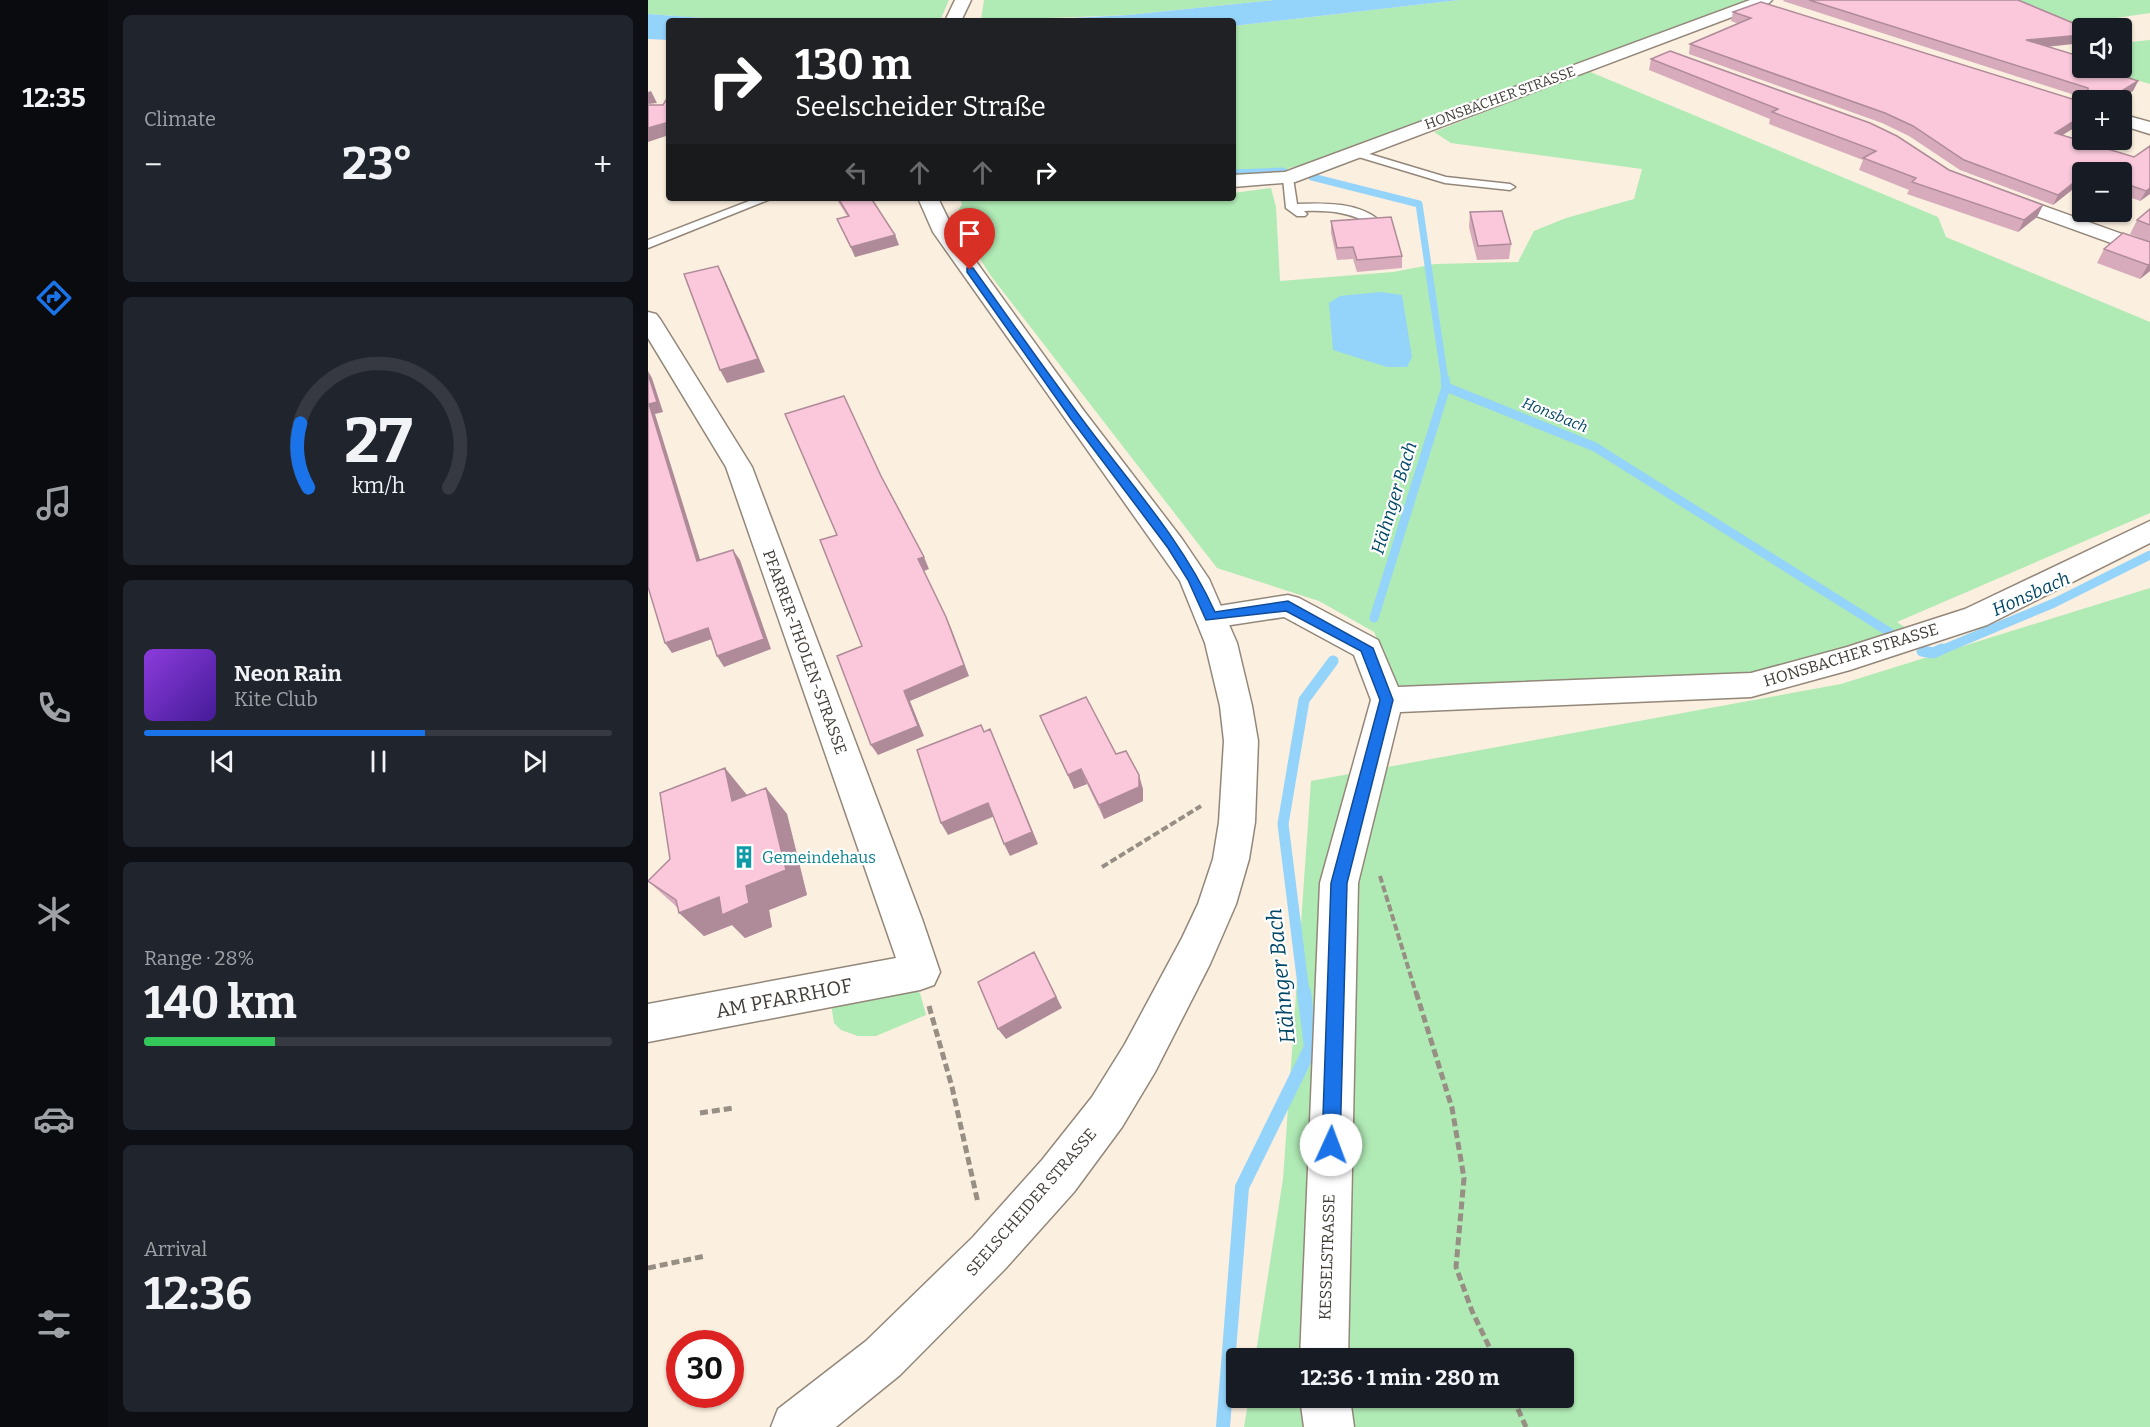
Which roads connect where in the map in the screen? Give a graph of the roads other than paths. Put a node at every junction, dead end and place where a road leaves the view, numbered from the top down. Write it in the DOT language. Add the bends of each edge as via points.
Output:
graph roads {
  1 [pos="1760,1"];
  2 [pos="1779,10"];
  3 [pos="1642,45"];
  4 [pos="1674,56"];
  5 [pos="2132,122"];
  6 [pos="2150,128"];
  7 [pos="1356,153"];
  8 [pos="1288,178"];
  9 [pos="1236,181"];
  10 [pos="1510,187"];
  11 [pos="1979,188"];
  12 [pos="759,201"];
  13 [pos="929,201"];
  14 [pos="1292,208"];
  15 [pos="1308,218"];
  16 [pos="1376,223"];
  17 [pos="648,244"];
  18 [pos="2150,251"];
  19 [pos="653,337"];
  20 [pos="2150,531"];
  21 [pos="1211,617"];
  22 [pos="1387,700"];
  23 [pos="920,972"];
  24 [pos="648,1023"];
  25 [pos="1324,1348"];
  26 [pos="1326,1408"];
  27 [pos="796,1427"];
  28 [pos="1329,1427"];
  1 -- 2 [label="street"];
  1 -- 3 [label="street, HONSBACHER STRASSE"];
  3 -- 4 [label="street"];
  3 -- 7 [label="street, HONSBACHER STRASSE"];
  5 -- 6 [label="street"];
  7 -- 8 [label="street, HONSBACHER STRASSE"];
  7 -- 10 [label="lane" via="1445,180"];
  8 -- 9 [label="street, HONSBACHER STRASSE"];
  8 -- 14 [label="lane"];
  11 -- 18 [label="street"];
  12 -- 17 [label="lane"];
  13 -- 21 [label="street, SEELSCHEIDER STRASSE" via="944,232 983,289 1172,546 1194,579"];
  14 -- 15 [label="lane"];
  14 -- 16 [label="lane" via="1329,206 1360,212"];
  19 -- 23 [label="street, PFARRER-THOLEN-STRASSE" via="739,467"];
  20 -- 22 [label="street, HONSBACHER STRASSE" via="1976,617 1751,685"];
  21 -- 22 [label="street" via="1288,606 1367,648"];
  21 -- 27 [label="street, SEELSCHEIDER STRASSE" via="1230,671 1241,741 1231,859 1209,923 1167,1009 1107,1112 1058,1176 989,1253 883,1358"];
  22 -- 25 [label="street, KESSELSTRASSE" via="1339,883"];
  23 -- 24 [label="street, AM PFARRHOF"];
  26 -- 28 [label="street"];
}
